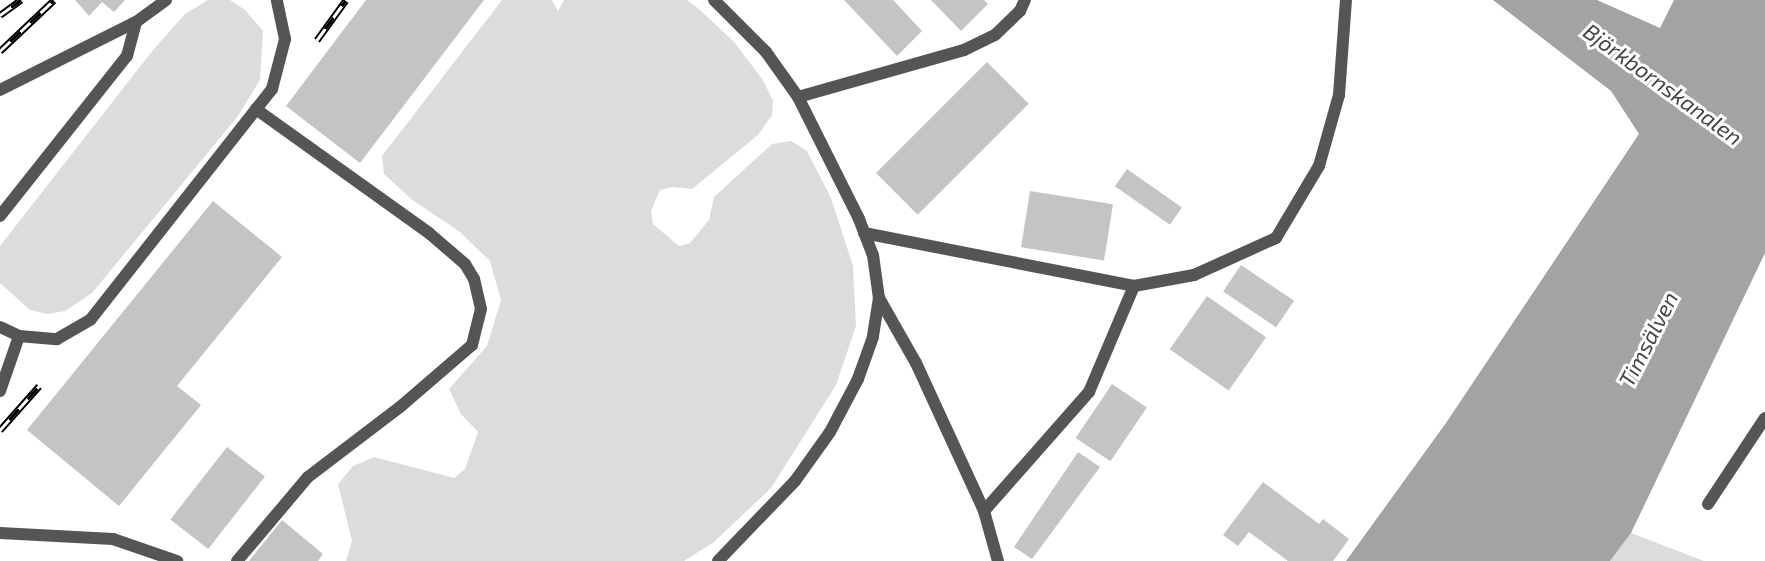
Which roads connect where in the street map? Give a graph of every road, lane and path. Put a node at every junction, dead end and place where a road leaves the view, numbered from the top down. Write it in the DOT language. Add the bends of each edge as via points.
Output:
graph roads {
  1 [pos="166,0"];
  2 [pos="277,0"];
  3 [pos="714,0"];
  4 [pos="1025,0"];
  5 [pos="1346,0"];
  6 [pos="136,22"];
  7 [pos="0,90"];
  8 [pos="798,97"];
  9 [pos="256,109"];
  10 [pos="0,216"];
  11 [pos="864,233"];
  12 [pos="1134,286"];
  13 [pos="879,298"];
  14 [pos="0,327"];
  15 [pos="19,336"];
  16 [pos="0,391"];
  17 [pos="1765,418"];
  18 [pos="1708,504"];
  19 [pos="984,511"];
  20 [pos="0,533"];
  21 [pos="177,561"];
  22 [pos="237,561"];
  23 [pos="718,561"];
  24 [pos="998,561"];
  1 -- 6 [label="lane"];
  2 -- 9 [label="lane" via="285,39 272,89"];
  3 -- 8 [label="lane" via="766,52"];
  4 -- 8 [label="lane" via="1020,11 995,35 964,50"];
  5 -- 12 [label="lane" via="1339,95 1319,166 1276,238 1194,275"];
  6 -- 7 [label="lane"];
  6 -- 10 [label="lane" via="127,56"];
  8 -- 11 [label="lane"];
  9 -- 15 [label="lane" via="91,319 57,339"];
  9 -- 22 [label="lane" via="429,232 465,264 474,279 481,309 472,345 400,407 308,477"];
  11 -- 12 [label="lane"];
  11 -- 13 [label="lane" via="873,255"];
  12 -- 19 [label="lane" via="1089,392"];
  13 -- 19 [label="lane" via="916,363"];
  13 -- 23 [label="lane" via="873,337 858,379 830,432 795,481"];
  14 -- 15 [label="lane"];
  15 -- 16 [label="lane"];
  17 -- 18 [label="lane"];
  19 -- 24 [label="lane"];
  20 -- 21 [label="lane" via="113,539"];
}
